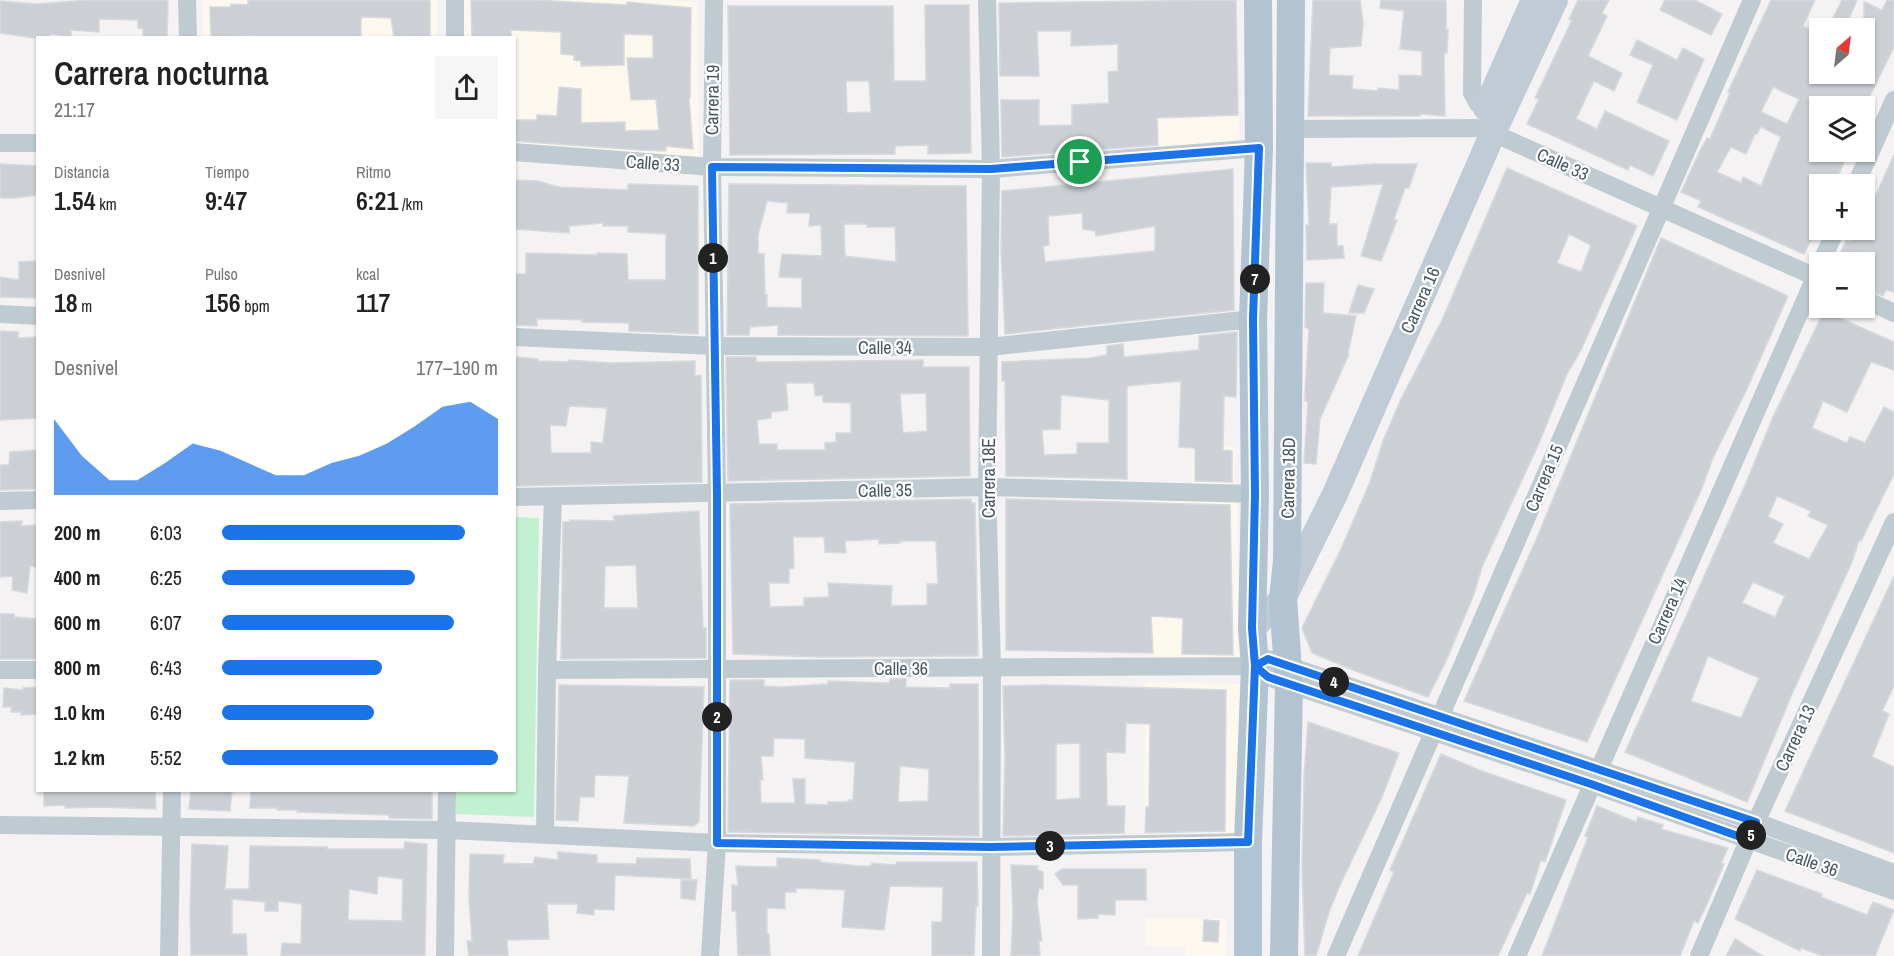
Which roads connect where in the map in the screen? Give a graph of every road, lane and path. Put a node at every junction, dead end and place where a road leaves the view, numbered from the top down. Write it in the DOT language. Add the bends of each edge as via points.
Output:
graph roads {
  1 [pos="187,0"];
  2 [pos="455,0"];
  3 [pos="714,0"];
  4 [pos="987,0"];
  5 [pos="1258,0"];
  6 [pos="1291,0"];
  7 [pos="1473,0"];
  8 [pos="1534,0"];
  9 [pos="1555,0"];
  10 [pos="1752,0"];
  11 [pos="188,36"];
  12 [pos="455,36"];
  13 [pos="1894,100"];
  14 [pos="1490,121"];
  15 [pos="1290,129"];
  16 [pos="0,143"];
  17 [pos="36,143"];
  18 [pos="1259,148"];
  19 [pos="516,152"];
  20 [pos="712,167"];
  21 [pos="991,169"];
  22 [pos="1861,174"];
  23 [pos="1662,208"];
  24 [pos="1809,267"];
  25 [pos="1809,293"];
  26 [pos="1875,304"];
  27 [pos="1894,313"];
  28 [pos="0,314"];
  29 [pos="36,316"];
  30 [pos="1253,319"];
  31 [pos="516,337"];
  32 [pos="714,346"];
  33 [pos="989,347"];
  34 [pos="987,487"];
  35 [pos="717,494"];
  36 [pos="1255,494"];
  37 [pos="516,497"];
  38 [pos="553,497"];
  39 [pos="36,500"];
  40 [pos="0,501"];
  41 [pos="1894,522"];
  42 [pos="1287,561"];
  43 [pos="1253,598"];
  44 [pos="1283,599"];
  45 [pos="1252,628"];
  46 [pos="1255,666"];
  47 [pos="992,668"];
  48 [pos="0,669"];
  49 [pos="547,669"];
  50 [pos="717,669"];
  51 [pos="36,670"];
  52 [pos="1288,675"];
  53 [pos="1437,725"];
  54 [pos="1594,776"];
  55 [pos="171,792"];
  56 [pos="447,792"];
  57 [pos="1756,822"];
  58 [pos="0,825"];
  59 [pos="170,826"];
  60 [pos="446,830"];
  61 [pos="545,833"];
  62 [pos="1749,840"];
  63 [pos="1248,842"];
  64 [pos="717,843"];
  65 [pos="991,847"];
  66 [pos="1894,873"];
  67 [pos="1894,891"];
  68 [pos="169,956"];
  69 [pos="445,956"];
  70 [pos="710,956"];
  71 [pos="991,956"];
  72 [pos="1248,956"];
  73 [pos="1284,956"];
  74 [pos="1336,956"];
  75 [pos="1516,956"];
  76 [pos="1699,956"];
  1 -- 11 [label="street"];
  2 -- 12 [label="street"];
  3 -- 20 [label="street, Carrera 19"];
  4 -- 21 [label="street, Carrera 18E"];
  5 -- 18 [label="main road, Carrera 18D"];
  6 -- 15 [label="main road, Carrera 18D"];
  7 -- 14 [label="street" via="1472,93"];
  8 -- 14 [label="street, Carrera 16"];
  9 -- 14 [label="street, Carrera 16"];
  10 -- 23 [label="street, Carrera 15"];
  13 -- 22 [label="street"];
  14 -- 15 [label="street, Calle 33"];
  14 -- 23 [label="street, Calle 33"];
  14 -- 42 [label="street, Carrera 16"];
  14 -- 44 [label="street, Carrera 16" via="1335,494"];
  15 -- 42 [label="main road, Carrera 18D"];
  16 -- 17 [label="street"];
  18 -- 21 [label="street, Calle 33"];
  18 -- 30 [label="main road, Carrera 18D"];
  19 -- 20 [label="street, Calle 33"];
  20 -- 21 [label="street, Calle 33"];
  20 -- 32 [label="street, Carrera 19"];
  21 -- 33 [label="street, Carrera 18E"];
  23 -- 24 [label="street, Calle 33"];
  23 -- 53 [label="street, Carrera 15"];
  25 -- 54 [label="street, Carrera 14"];
  26 -- 27 [label="street"];
  28 -- 29 [label="street"];
  30 -- 33 [label="street, Calle 34"];
  30 -- 36 [label="main road, Carrera 18D"];
  31 -- 32 [label="street, Calle 34"];
  32 -- 33 [label="street, Calle 34"];
  32 -- 35 [label="street, Carrera 19"];
  33 -- 34 [label="street, Carrera 18E"];
  34 -- 35 [label="street, Calle 35"];
  34 -- 36 [label="street, Calle 35"];
  34 -- 47 [label="street, Carrera 18E"];
  35 -- 38 [label="street, Calle 35"];
  35 -- 50 [label="street, Carrera 19"];
  36 -- 43 [label="main road, Carrera 18D"];
  37 -- 38 [label="street, Calle 35"];
  38 -- 49 [label="street"];
  39 -- 40 [label="street"];
  41 -- 57 [label="street, Carrera 13"];
  42 -- 43 [label="street, Carrera 16" via="1268,588"];
  42 -- 44 [label="main road, Carrera 18D"];
  43 -- 45 [label="main road, Carrera 18D"];
  44 -- 45 [label="street"];
  44 -- 52 [label="main road, Carrera 18D"];
  45 -- 46 [label="main road, Carrera 18D"];
  46 -- 47 [label="street, Calle 36"];
  46 -- 52 [label="street, Calle 36" via="1268,677"];
  46 -- 63 [label="main road, Carrera 18D"];
  47 -- 50 [label="street, Calle 36"];
  47 -- 65 [label="street, Carrera 18E"];
  48 -- 51 [label="street"];
  49 -- 50 [label="street, Calle 36"];
  49 -- 61 [label="street"];
  50 -- 64 [label="street, Carrera 19"];
  52 -- 53 [label="street, Calle 36"];
  52 -- 73 [label="main road, Carrera 18D"];
  53 -- 54 [label="street, Calle 36"];
  53 -- 74 [label="street, Carrera 15"];
  54 -- 57 [label="street, Calle 36"];
  54 -- 62 [label="street, Calle 36"];
  54 -- 75 [label="street, Carrera 14"];
  55 -- 59 [label="street"];
  56 -- 60 [label="street"];
  57 -- 62 [label="street, Carrera 13"];
  57 -- 66 [label="street, Calle 36"];
  58 -- 59 [label="street"];
  59 -- 60 [label="street"];
  59 -- 68 [label="street"];
  60 -- 61 [label="street"];
  60 -- 69 [label="street"];
  61 -- 64 [label="street"];
  62 -- 67 [label="street, Calle 36"];
  62 -- 76 [label="street, Carrera 13"];
  63 -- 65 [label="street"];
  63 -- 72 [label="main road, Carrera 18D"];
  64 -- 65 [label="street"];
  64 -- 70 [label="street, Carrera 19"];
  65 -- 71 [label="street, Carrera 18E"];
}
